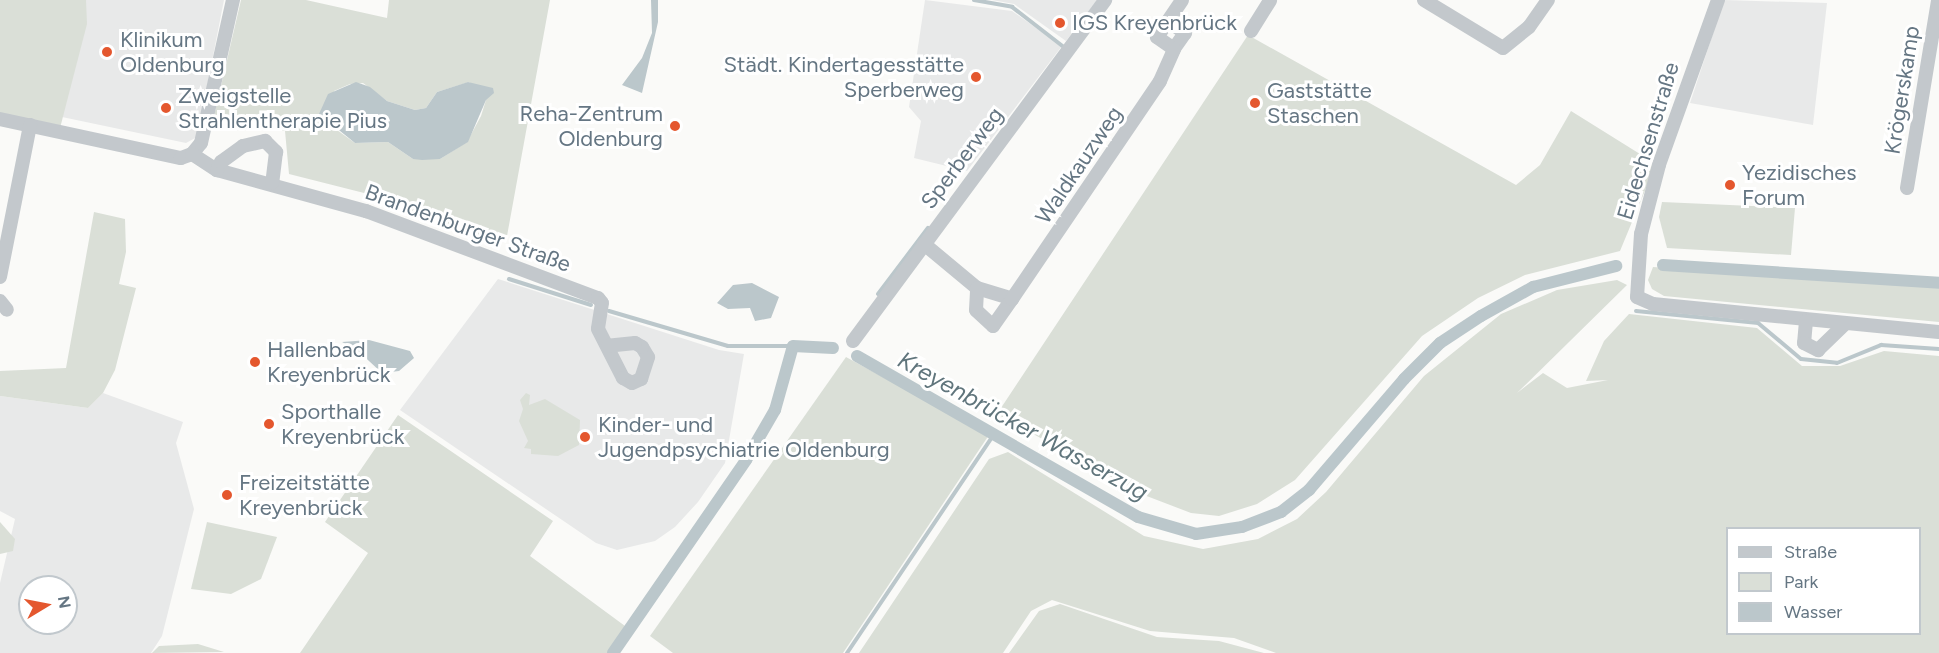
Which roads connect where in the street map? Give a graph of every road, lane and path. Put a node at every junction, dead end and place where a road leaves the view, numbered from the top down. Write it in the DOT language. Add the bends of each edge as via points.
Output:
graph roads {
  1 [pos="233,0"];
  2 [pos="1106,0"];
  3 [pos="1182,0"];
  4 [pos="1270,0"];
  5 [pos="1424,0"];
  6 [pos="1548,0"];
  7 [pos="1718,0"];
  8 [pos="1938,0"];
  9 [pos="1168,21"];
  10 [pos="1251,31"];
  11 [pos="1174,49"];
  12 [pos="0,119"];
  13 [pos="30,125"];
  14 [pos="192,154"];
  15 [pos="217,170"];
  16 [pos="272,183"];
  17 [pos="1907,188"];
  18 [pos="924,244"];
  19 [pos="0,277"];
  20 [pos="977,288"];
  21 [pos="1012,300"];
  22 [pos="1806,321"];
  23 [pos="1845,324"];
  24 [pos="1939,332"];
  25 [pos="853,341"];
  26 [pos="608,346"];
  1 -- 14 [label="street" via="201,143"];
  2 -- 18 [label="street, Sperberweg"];
  3 -- 9 [label="street"];
  4 -- 10 [label="street"];
  5 -- 6 [label="street" via="1503,48 1529,27"];
  7 -- 22 [label="street, Eidechsenstraße" via="1659,165 1641,234 1637,297 1653,304"];
  8 -- 17 [label="street, Krögerskamp"];
  9 -- 11 [label="street" via="1157,37"];
  9 -- 11 [label="street, Waldkauzweg" via="1185,33"];
  11 -- 21 [label="street, Waldkauzweg" via="1160,81"];
  12 -- 13 [label="street"];
  13 -- 14 [label="street" via="181,158"];
  13 -- 19 [label="street"];
  14 -- 15 [label="street, Brandenburger Straße"];
  15 -- 16 [label="street, Brandenburger Straße"];
  15 -- 16 [label="street" via="221,162 243,146 265,141 276,152"];
  16 -- 26 [label="street, Brandenburger Straße" via="366,211 598,298 602,303 598,329"];
  18 -- 20 [label="street"];
  18 -- 25 [label="street, Sperberweg"];
  20 -- 21 [label="street"];
  20 -- 21 [label="street, Waldkauzweg" via="976,310 993,327"];
  22 -- 23 [label="street"];
  22 -- 23 [label="street" via="1804,343 1818,350"];
  23 -- 24 [label="street"];
}
